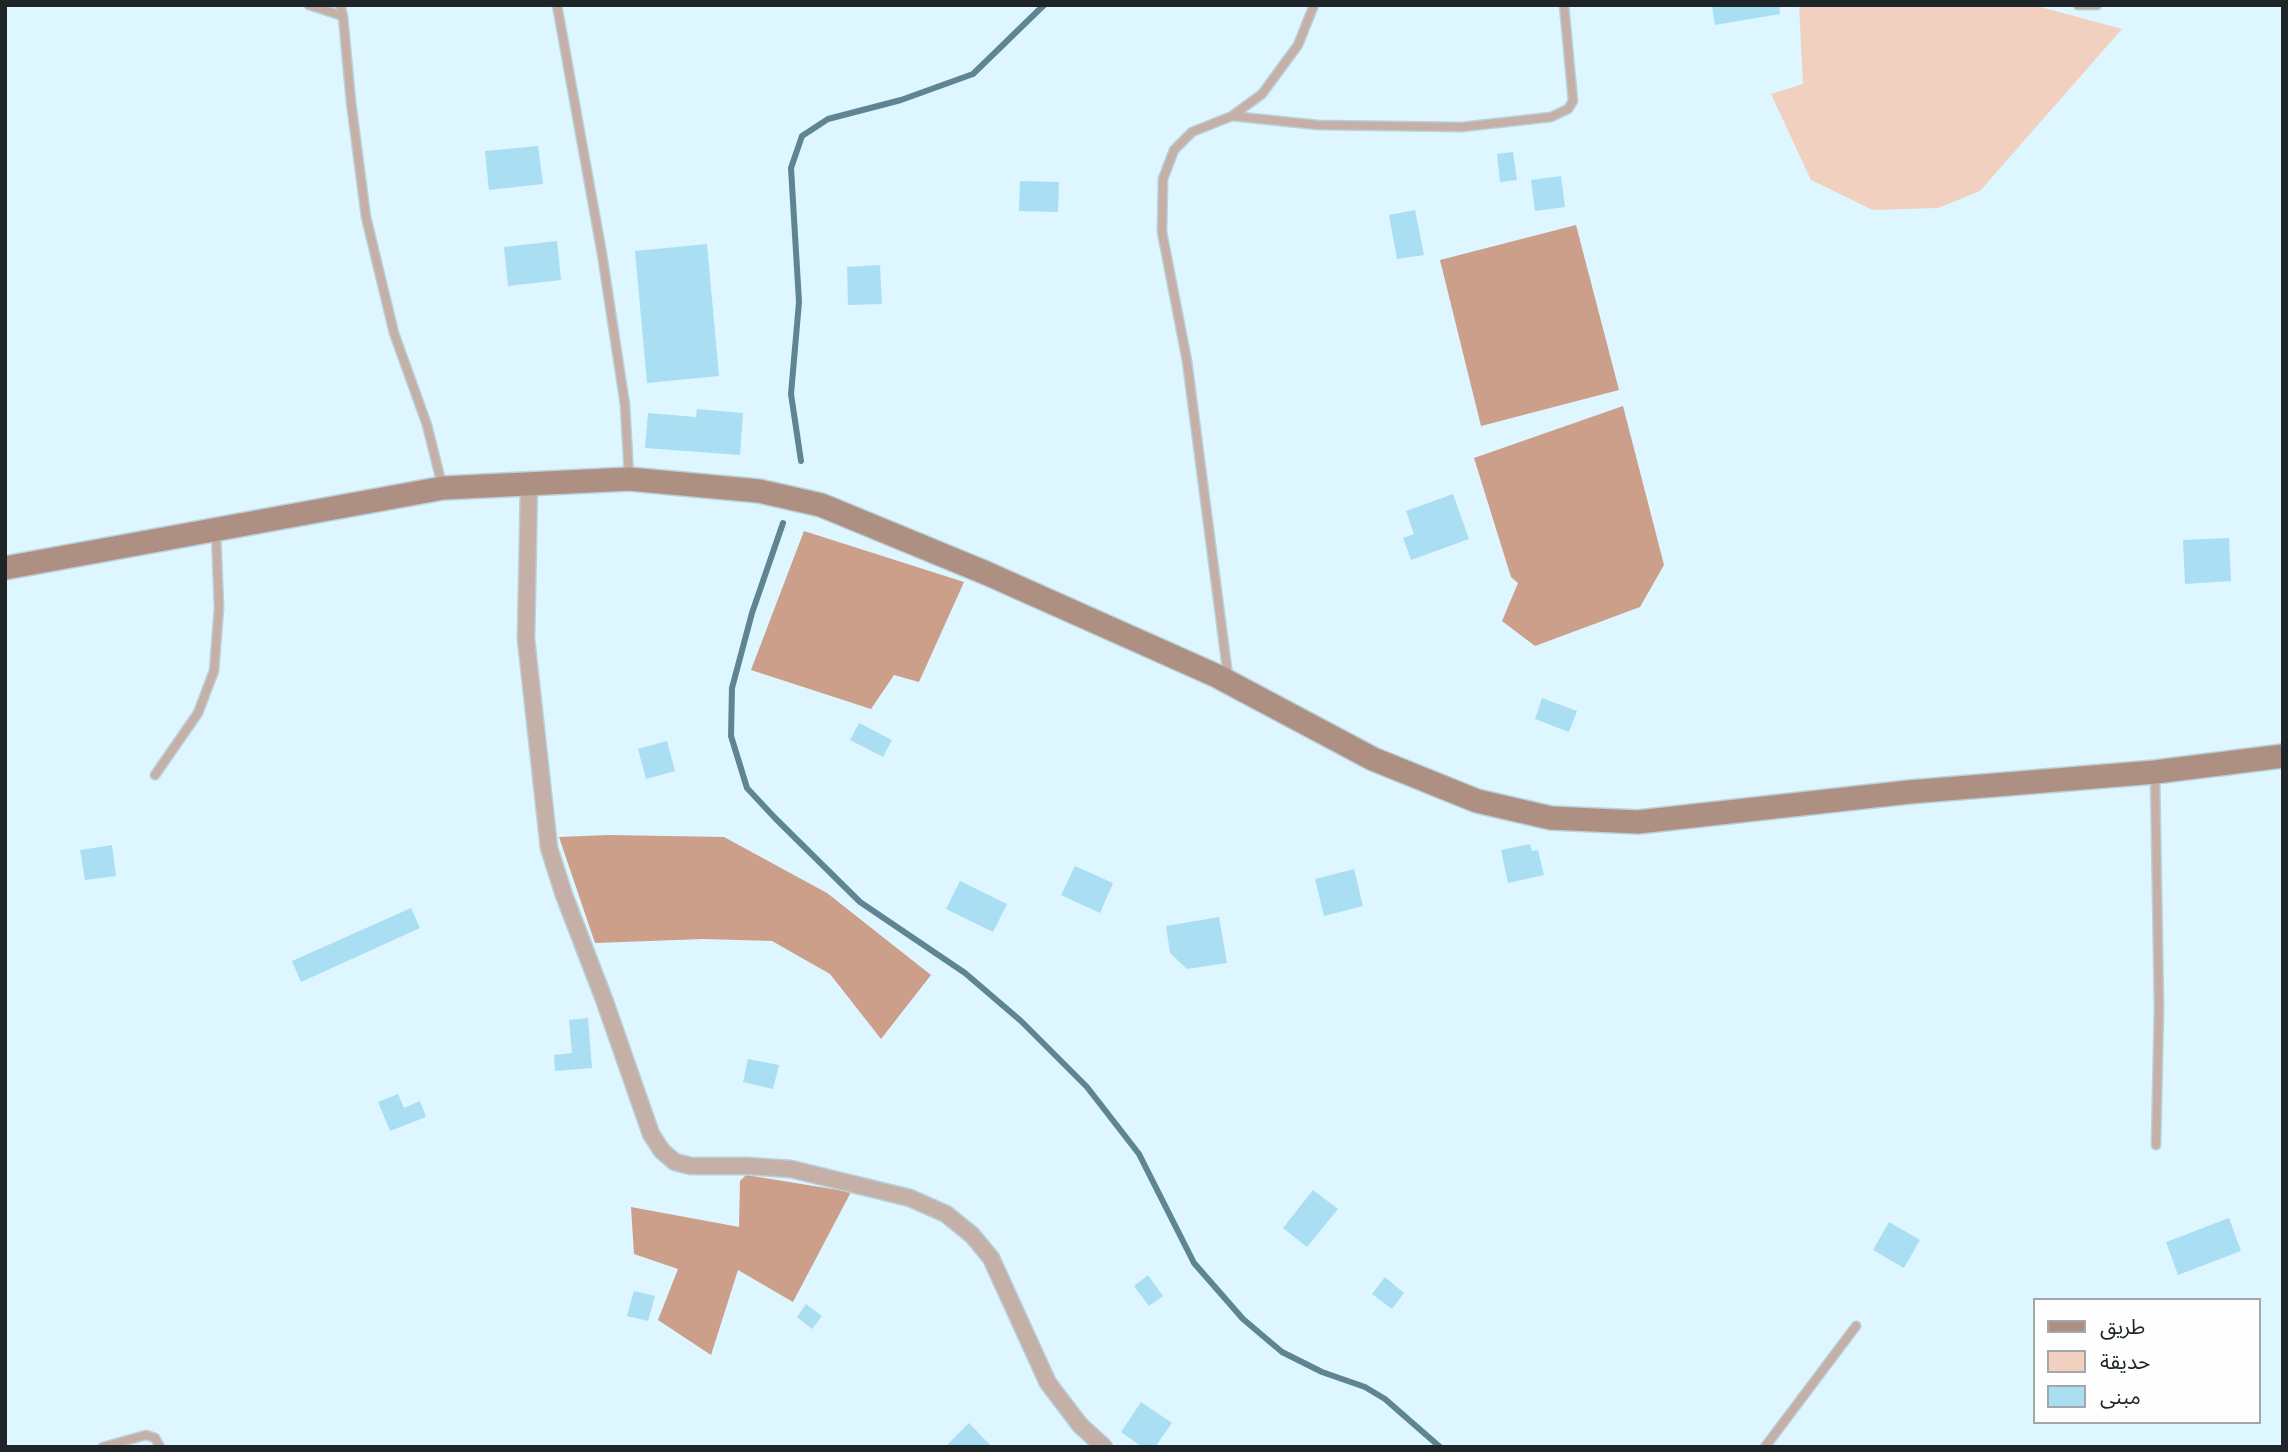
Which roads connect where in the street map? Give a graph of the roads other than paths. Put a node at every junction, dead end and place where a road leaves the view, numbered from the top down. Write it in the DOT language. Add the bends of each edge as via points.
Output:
graph roads {
  1 [pos="309,5"];
  2 [pos="340,5"];
  3 [pos="557,5"];
  4 [pos="1314,5"];
  5 [pos="1564,5"];
  6 [pos="2078,5"];
  7 [pos="2097,5"];
  8 [pos="343,16"];
  9 [pos="1232,116"];
  10 [pos="629,478"];
  11 [pos="528,483"];
  12 [pos="443,488"];
  13 [pos="216,530"];
  14 [pos="5,568"];
  15 [pos="1229,682"];
  16 [pos="2283,756"];
  17 [pos="2155,772"];
  18 [pos="155,775"];
  19 [pos="2156,1145"];
  20 [pos="1856,1326"];
  21 [pos="103,1447"];
  22 [pos="160,1447"];
  23 [pos="1104,1447"];
  24 [pos="1765,1447"];
  1 -- 8 [label="lane"];
  2 -- 8 [label="lane"];
  3 -- 10 [label="lane" via="625,405"];
  4 -- 9 [label="lane" via="1298,45 1262,94"];
  5 -- 9 [label="lane" via="1573,101 1568,109 1551,117 1461,127 1318,125"];
  6 -- 7 [label="lane"];
  8 -- 12 [label="lane" via="366,217 394,333 427,425"];
  9 -- 15 [label="lane" via="1192,132 1174,150 1163,179 1162,232 1187,361"];
  10 -- 11 [label="street"];
  10 -- 15 [label="street" via="759,491 821,505"];
  11 -- 12 [label="street"];
  11 -- 23 [label="street" via="526,639 549,848 651,1135 675,1162 791,1169 910,1198 946,1214 991,1258 1048,1383 1080,1425"];
  12 -- 13 [label="street"];
  13 -- 14 [label="street"];
  13 -- 18 [label="lane" via="219,608 214,671 198,713"];
  15 -- 17 [label="street" via="1373,759 1477,802 1551,818 1638,822 1909,792"];
  16 -- 17 [label="street"];
  17 -- 19 [label="lane"];
  20 -- 24 [label="lane"];
  21 -- 22 [label="lane" via="146,1435 155,1438"];
}
